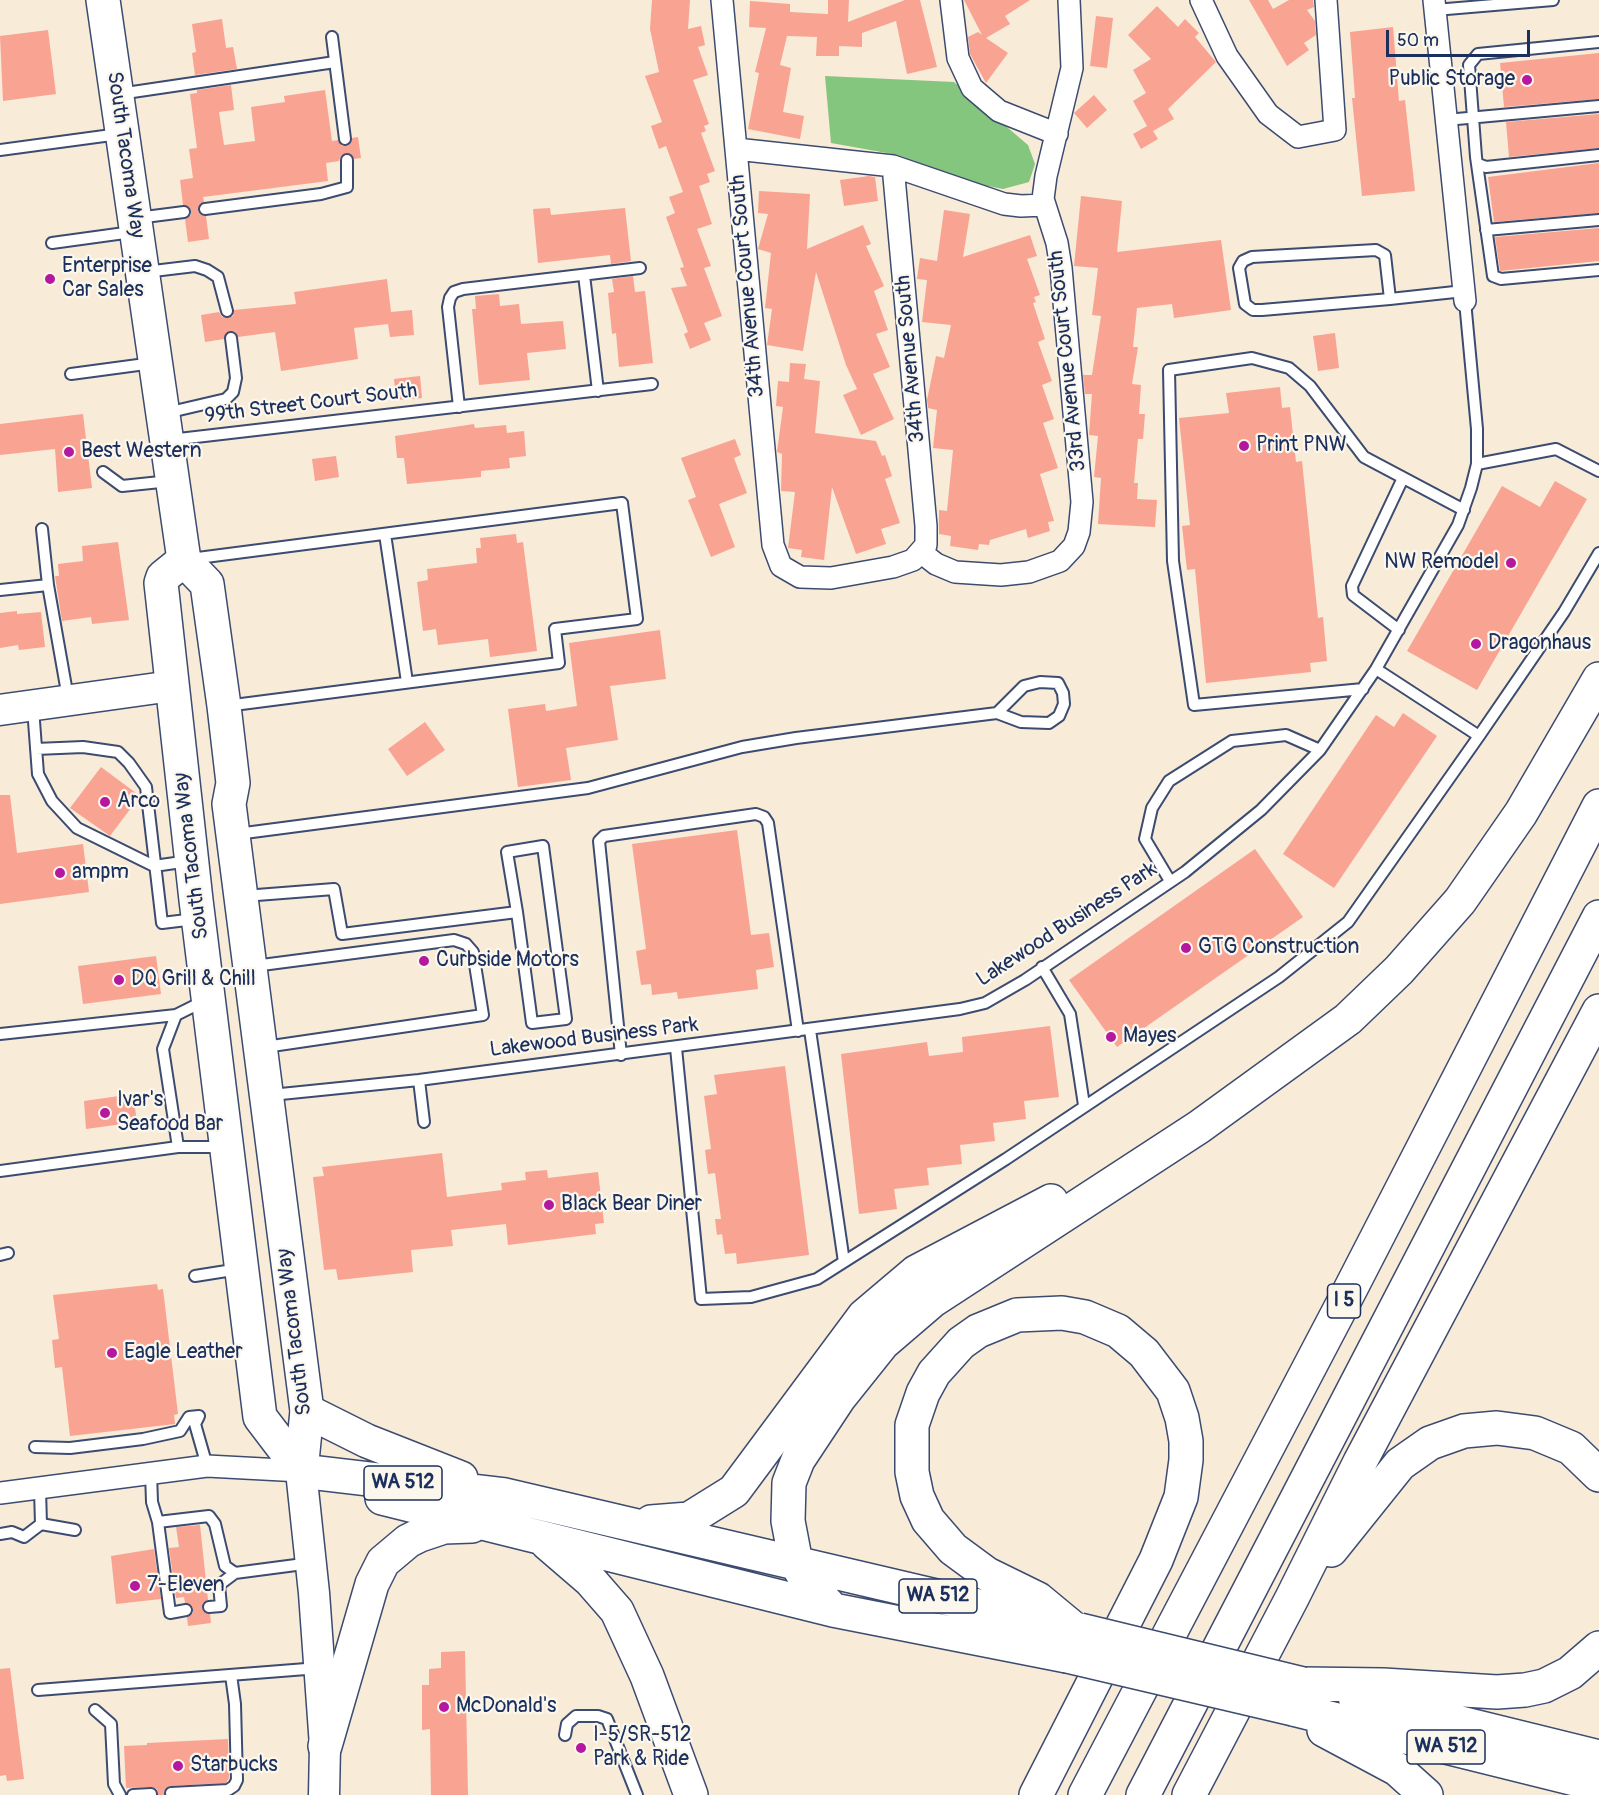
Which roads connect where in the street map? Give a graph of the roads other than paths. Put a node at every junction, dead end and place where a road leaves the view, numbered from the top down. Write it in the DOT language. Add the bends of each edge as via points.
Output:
graph roads {
  1 [pos="104,0"];
  2 [pos="722,0"];
  3 [pos="951,0"];
  4 [pos="1069,0"];
  5 [pos="1202,0"];
  6 [pos="1326,0"];
  7 [pos="1553,0"];
  8 [pos="1489,3"];
  9 [pos="1435,5"];
  10 [pos="332,37"];
  11 [pos="1599,42"];
  12 [pos="335,62"];
  13 [pos="116,94"];
  14 [pos="1599,106"];
  15 [pos="1473,117"];
  16 [pos="1446,120"];
  17 [pos="122,134"];
  18 [pos="1057,134"];
  19 [pos="345,139"];
  20 [pos="736,149"];
  21 [pos="0,150"];
  22 [pos="1599,155"];
  23 [pos="347,160"];
  24 [pos="1478,164"];
  25 [pos="893,165"];
  26 [pos="1044,205"];
  27 [pos="205,209"];
  28 [pos="184,212"];
  29 [pos="1599,220"];
  30 [pos="135,225"];
  31 [pos="1486,230"];
  32 [pos="52,243"];
  33 [pos="640,268"];
  34 [pos="1599,270"];
  35 [pos="142,273"];
  36 [pos="584,275"];
  37 [pos="1464,296"];
  38 [pos="1390,299"];
  39 [pos="227,311"];
  40 [pos="231,338"];
  41 [pos="156,362"];
  42 [pos="71,374"];
  43 [pos="652,384"];
  44 [pos="598,391"];
  45 [pos="459,407"];
  46 [pos="165,427"];
  47 [pos="1477,464"];
  48 [pos="104,471"];
  49 [pos="1599,471"];
  50 [pos="1403,478"];
  51 [pos="173,481"];
  52 [pos="1464,510"];
  53 [pos="42,529"];
  54 [pos="385,534"];
  55 [pos="922,553"];
  56 [pos="1599,553"];
  57 [pos="184,560"];
  58 [pos="48,585"];
  59 [pos="0,590"];
  60 [pos="1399,630"];
  61 [pos="1376,669"];
  62 [pos="1599,679"];
  63 [pos="407,682"];
  64 [pos="172,686"];
  65 [pos="1363,689"];
  66 [pos="68,701"];
  67 [pos="33,706"];
  68 [pos="224,706"];
  69 [pos="0,710"];
  70 [pos="997,713"];
  71 [pos="1479,736"];
  72 [pos="36,749"];
  73 [pos="1320,750"];
  74 [pos="1599,806"];
  75 [pos="231,819"];
  76 [pos="192,860"];
  77 [pos="154,866"];
  78 [pos="1170,881"];
  79 [pos="241,896"];
  80 [pos="517,912"];
  81 [pos="1599,917"];
  82 [pos="198,918"];
  83 [pos="249,967"];
  84 [pos="1042,968"];
  85 [pos="209,998"];
  86 [pos="1599,1011"];
  87 [pos="176,1015"];
  88 [pos="810,1030"];
  89 [pos="798,1031"];
  90 [pos="0,1034"];
  91 [pos="258,1047"];
  92 [pos="676,1048"];
  93 [pos="621,1055"];
  94 [pos="419,1080"];
  95 [pos="265,1095"];
  96 [pos="1084,1105"];
  97 [pos="424,1122"];
  98 [pos="1199,1127"];
  99 [pos="178,1147"];
  100 [pos="227,1147"];
  101 [pos="0,1171"];
  102 [pos="844,1262"];
  103 [pos="243,1269"];
  104 [pos="195,1276"];
  105 [pos="307,1412"];
  106 [pos="35,1448"];
  107 [pos="207,1467"];
  108 [pos="301,1471"];
  109 [pos="151,1473"];
  110 [pos="1599,1475"];
  111 [pos="40,1490"];
  112 [pos="0,1493"];
  113 [pos="505,1495"];
  114 [pos="158,1522"];
  115 [pos="634,1523"];
  116 [pos="41,1524"];
  117 [pos="494,1526"];
  118 [pos="75,1530"];
  119 [pos="0,1534"];
  120 [pos="542,1537"];
  121 [pos="311,1563"];
  122 [pos="796,1563"];
  123 [pos="235,1573"];
  124 [pos="1292,1598"];
  125 [pos="209,1607"];
  126 [pos="186,1610"];
  127 [pos="833,1610"];
  128 [pos="1074,1638"];
  129 [pos="1599,1648"];
  130 [pos="320,1668"];
  131 [pos="231,1675"];
  132 [pos="38,1690"];
  133 [pos="1298,1696"];
  134 [pos="95,1710"];
  135 [pos="565,1735"];
  136 [pos="1220,1736"];
  137 [pos="325,1746"];
  138 [pos="1599,1757"];
  139 [pos="1599,1785"];
  140 [pos="171,1793"];
  141 [pos="151,1794"];
  142 [pos="120,1795"];
  143 [pos="133,1795"];
  144 [pos="324,1795"];
  145 [pos="637,1795"];
  146 [pos="691,1795"];
  147 [pos="1036,1795"];
  148 [pos="1085,1795"];
  149 [pos="1143,1795"];
  150 [pos="1189,1795"];
  151 [pos="1203,1795"];
  152 [pos="1426,1795"];
  1 -- 13 [label="main road, South Tacoma Way"];
  2 -- 20 [label="street, 34th Avenue Court South"];
  3 -- 18 [label="street" via="958,58 972,88 1005,114"];
  4 -- 18 [label="street, 33rd Avenue Court South" via="1072,68"];
  5 -- 6 [label="street" via="1227,56 1268,114 1298,137 1335,130"];
  7 -- 8 [label="lane"];
  8 -- 9 [label="lane"];
  9 -- 16 [label="street"];
  10 -- 12 [label="lane"];
  11 -- 15 [label="lane" via="1478,54 1469,65"];
  12 -- 13 [label="lane"];
  12 -- 19 [label="lane"];
  13 -- 17 [label="main road, South Tacoma Way"];
  14 -- 15 [label="lane"];
  15 -- 16 [label="lane"];
  15 -- 24 [label="lane"];
  16 -- 37 [label="street"];
  17 -- 21 [label="lane"];
  17 -- 30 [label="main road, South Tacoma Way"];
  18 -- 26 [label="street, 33rd Avenue Court South" via="1046,176"];
  20 -- 25 [label="street"];
  20 -- 55 [label="street, 34th Avenue Court South" via="776,558 784,570 800,577 831,578 900,565"];
  22 -- 24 [label="lane" via="1486,167"];
  23 -- 27 [label="lane" via="347,187"];
  24 -- 31 [label="lane"];
  25 -- 26 [label="street" via="1004,204"];
  25 -- 55 [label="street, 34th Avenue South" via="926,526"];
  26 -- 55 [label="street, 33rd Avenue Court South" via="1060,262 1076,439 1082,518 1074,546 1051,565 1001,575 955,572"];
  28 -- 30 [label="lane"];
  29 -- 31 [label="lane"];
  30 -- 32 [label="lane"];
  30 -- 35 [label="main road, South Tacoma Way"];
  31 -- 34 [label="lane" via="1491,271 1501,279"];
  33 -- 36 [label="lane"];
  35 -- 39 [label="lane" via="195,266 207,270 218,277"];
  35 -- 41 [label="main road, South Tacoma Way"];
  36 -- 44 [label="lane"];
  36 -- 45 [label="lane" via="463,289 451,295 448,307"];
  37 -- 38 [label="lane"];
  37 -- 47 [label="lane, Lakewood Business Park"];
  38 -- 38 [label="lane" via="1252,310 1245,304 1239,268 1252,257 1376,250 1385,255"];
  40 -- 46 [label="lane" via="236,378 233,392 226,399"];
  41 -- 42 [label="lane"];
  41 -- 46 [label="main road, South Tacoma Way"];
  43 -- 44 [label="lane, 99th Street Court South"];
  44 -- 45 [label="lane, 99th Street Court South"];
  45 -- 46 [label="lane, 99th Street Court South"];
  46 -- 51 [label="main road, South Tacoma Way"];
  47 -- 49 [label="lane" via="1556,449"];
  47 -- 52 [label="lane, Lakewood Business Park"];
  48 -- 51 [label="lane" via="122,486"];
  50 -- 52 [label="lane"];
  50 -- 60 [label="lane" via="1352,586 1353,595"];
  50 -- 65 [label="lane" via="1364,457 1310,386 1289,368 1252,358 1169,370 1173,561 1194,705"];
  51 -- 57 [label="main road, South Tacoma Way"];
  52 -- 60 [label="lane, Lakewood Business Park"];
  53 -- 58 [label="lane"];
  54 -- 57 [label="lane"];
  54 -- 63 [label="lane"];
  54 -- 63 [label="lane" via="622,503 637,619 555,629 559,663"];
  56 -- 71 [label="lane" via="1564,612"];
  57 -- 64 [label="main road, South Tacoma Way" via="161,583"];
  57 -- 68 [label="main road, South Tacoma Way" via="207,584"];
  58 -- 59 [label="lane"];
  58 -- 66 [label="lane"];
  60 -- 61 [label="lane, Lakewood Business Park"];
  61 -- 65 [label="lane, Lakewood Business Park"];
  61 -- 71 [label="lane"];
  62 -- 98 [label="main road" via="1521,813 1460,901 1399,970 1348,1018"];
  63 -- 68 [label="lane"];
  64 -- 66 [label="main road"];
  64 -- 75 [label="main road" via="202,728 217,787"];
  64 -- 76 [label="main road, South Tacoma Way"];
  65 -- 73 [label="lane, Lakewood Business Park"];
  66 -- 67 [label="main road"];
  67 -- 69 [label="main road"];
  67 -- 72 [label="lane"];
  68 -- 75 [label="main road, South Tacoma Way" via="233,783"];
  70 -- 70 [label="lane" via="1021,722 1049,723 1059,716 1063,693 1058,683 1024,686"];
  70 -- 75 [label="lane" via="742,747 588,788"];
  71 -- 96 [label="lane" via="1348,922 1279,977"];
  72 -- 77 [label="lane" via="38,774 52,801 77,828"];
  72 -- 77 [label="lane" via="83,747 118,752 146,787"];
  73 -- 78 [label="lane, Lakewood Business Park" via="1241,828"];
  73 -- 78 [label="lane" via="1286,735 1232,741 1169,781 1152,808 1145,839"];
  74 -- 148 [label="main road, I 5"];
  75 -- 79 [label="main road, South Tacoma Way"];
  76 -- 77 [label="lane"];
  76 -- 82 [label="main road, South Tacoma Way"];
  77 -- 82 [label="lane" via="162,923"];
  78 -- 84 [label="lane, Lakewood Business Park"];
  79 -- 80 [label="lane" via="334,889 342,934"];
  79 -- 83 [label="main road, South Tacoma Way"];
  80 -- 80 [label="lane" via="507,852 543,846 566,1019 532,1023"];
  81 -- 149 [label="main road, I 5"];
  82 -- 85 [label="main road, South Tacoma Way"];
  83 -- 91 [label="main road, South Tacoma Way"];
  83 -- 91 [label="lane" via="454,940 466,944 473,952 483,1015"];
  84 -- 88 [label="lane, Lakewood Business Park" via="976,1006"];
  84 -- 96 [label="lane" via="1070,1014"];
  85 -- 87 [label="lane"];
  85 -- 100 [label="main road, South Tacoma Way"];
  86 -- 124 [label="main road"];
  87 -- 90 [label="lane"];
  87 -- 99 [label="lane" via="163,1049"];
  88 -- 89 [label="lane, Lakewood Business Park"];
  88 -- 102 [label="lane"];
  89 -- 92 [label="lane, Lakewood Business Park"];
  89 -- 93 [label="lane" via="768,823 756,814 604,836 599,841"];
  91 -- 95 [label="main road, South Tacoma Way"];
  92 -- 93 [label="lane, Lakewood Business Park"];
  92 -- 102 [label="lane" via="701,1299 751,1297 817,1279"];
  93 -- 94 [label="lane, Lakewood Business Park"];
  94 -- 95 [label="lane, Lakewood Business Park"];
  94 -- 97 [label="lane"];
  95 -- 105 [label="main road, South Tacoma Way"];
  96 -- 102 [label="lane"];
  98 -- 115 [label="main road" via="916,1272 864,1316 734,1491 689,1519"];
  98 -- 122 [label="main road" via="932,1301 883,1343 839,1398 798,1460 789,1483 788,1521"];
  99 -- 100 [label="lane"];
  99 -- 101 [label="lane"];
  100 -- 103 [label="main road, South Tacoma Way"];
  103 -- 104 [label="lane"];
  103 -- 108 [label="main road, South Tacoma Way" via="260,1417"];
  105 -- 108 [label="main road, South Tacoma Way"];
  105 -- 113 [label="main road" via="367,1441"];
  106 -- 107 [label="lane" via="143,1439 180,1431 189,1418 199,1416 195,1424"];
  107 -- 108 [label="street"];
  107 -- 109 [label="street"];
  108 -- 113 [label="main road, WA 512"];
  108 -- 117 [label="main road, WA 512" via="379,1497"];
  108 -- 121 [label="main road, South Tacoma Way"];
  109 -- 111 [label="street"];
  109 -- 114 [label="lane" via="152,1502"];
  110 -- 124 [label="main road" via="1571,1448 1521,1429 1475,1429 1438,1439 1407,1457 1390,1474"];
  111 -- 112 [label="street"];
  111 -- 116 [label="lane"];
  113 -- 115 [label="main road, WA 512"];
  114 -- 123 [label="lane" via="209,1516 215,1524 225,1566"];
  114 -- 126 [label="lane" via="170,1613"];
  115 -- 122 [label="main road, WA 512"];
  116 -- 118 [label="lane"];
  116 -- 119 [label="lane" via="24,1537 12,1532"];
  117 -- 120 [label="main road, WA 512"];
  117 -- 137 [label="main road" via="444,1527 408,1541 383,1562 372,1584"];
  120 -- 127 [label="main road, WA 512"];
  120 -- 146 [label="main road" via="590,1580 617,1611 647,1676"];
  121 -- 123 [label="lane"];
  121 -- 130 [label="main road, South Tacoma Way"];
  122 -- 127 [label="main road"];
  122 -- 128 [label="main road, WA 512"];
  123 -- 125 [label="lane" via="219,1585 221,1606"];
  124 -- 136 [label="main road"];
  127 -- 128 [label="main road, WA 512"];
  128 -- 133 [label="main road, WA 512, bridge"];
  128 -- 147 [label="main road" via="1038,1599 987,1574 953,1549 928,1520 912,1472 912,1425 934,1373 961,1343 978,1331 1017,1315 1062,1312 1118,1331 1144,1353 1173,1391 1186,1441 1181,1497 1160,1550"];
  129 -- 133 [label="main road" via="1562,1678 1517,1691"];
  130 -- 131 [label="lane"];
  130 -- 137 [label="main road, South Tacoma Way"];
  131 -- 132 [label="lane"];
  131 -- 140 [label="lane" via="235,1704 234,1786 228,1790"];
  133 -- 138 [label="main road, WA 512"];
  133 -- 139 [label="main road, WA 512"];
  133 -- 152 [label="main road" via="1332,1735 1398,1769"];
  134 -- 142 [label="lane" via="111,1724 114,1784"];
  135 -- 145 [label="lane" via="567,1724 576,1716 607,1719"];
  136 -- 150 [label="main road"];
  136 -- 151 [label="main road"];
  137 -- 144 [label="main road, South Tacoma Way"];
  141 -- 143 [label="lane"];
}
